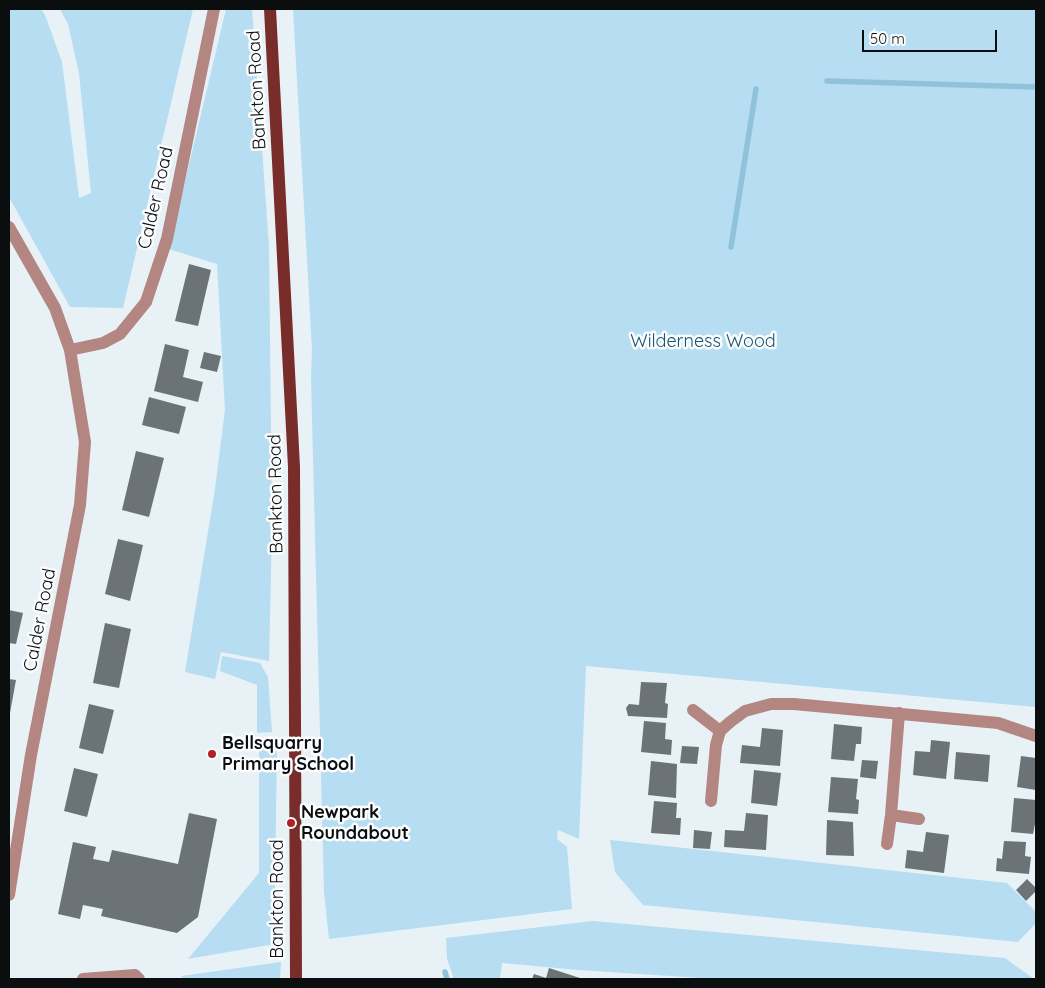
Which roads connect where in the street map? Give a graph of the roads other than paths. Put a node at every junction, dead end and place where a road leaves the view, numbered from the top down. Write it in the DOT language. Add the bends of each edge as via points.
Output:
graph roads {
  1 [pos="214,9"];
  2 [pos="270,9"];
  3 [pos="9,227"];
  4 [pos="70,350"];
  5 [pos="693,710"];
  6 [pos="899,713"];
  7 [pos="720,731"];
  8 [pos="1036,736"];
  9 [pos="711,801"];
  10 [pos="891,815"];
  11 [pos="919,818"];
  12 [pos="887,844"];
  13 [pos="9,895"];
  14 [pos="83,979"];
  15 [pos="139,979"];
  16 [pos="296,979"];
  1 -- 4 [label="street, Calder Road" via="167,239 146,302 120,334 103,344"];
  2 -- 16 [label="main road, Bankton Road" via="294,467"];
  3 -- 4 [label="street, Calder Road" via="54,308"];
  4 -- 13 [label="street, Calder Road" via="85,442 80,505 31,755"];
  5 -- 7 [label="street"];
  6 -- 7 [label="street" via="771,704 745,711"];
  6 -- 8 [label="street" via="998,723"];
  6 -- 10 [label="street"];
  7 -- 9 [label="street"];
  10 -- 11 [label="street"];
  10 -- 12 [label="street"];
  14 -- 15 [label="street" via="135,975"];
}
